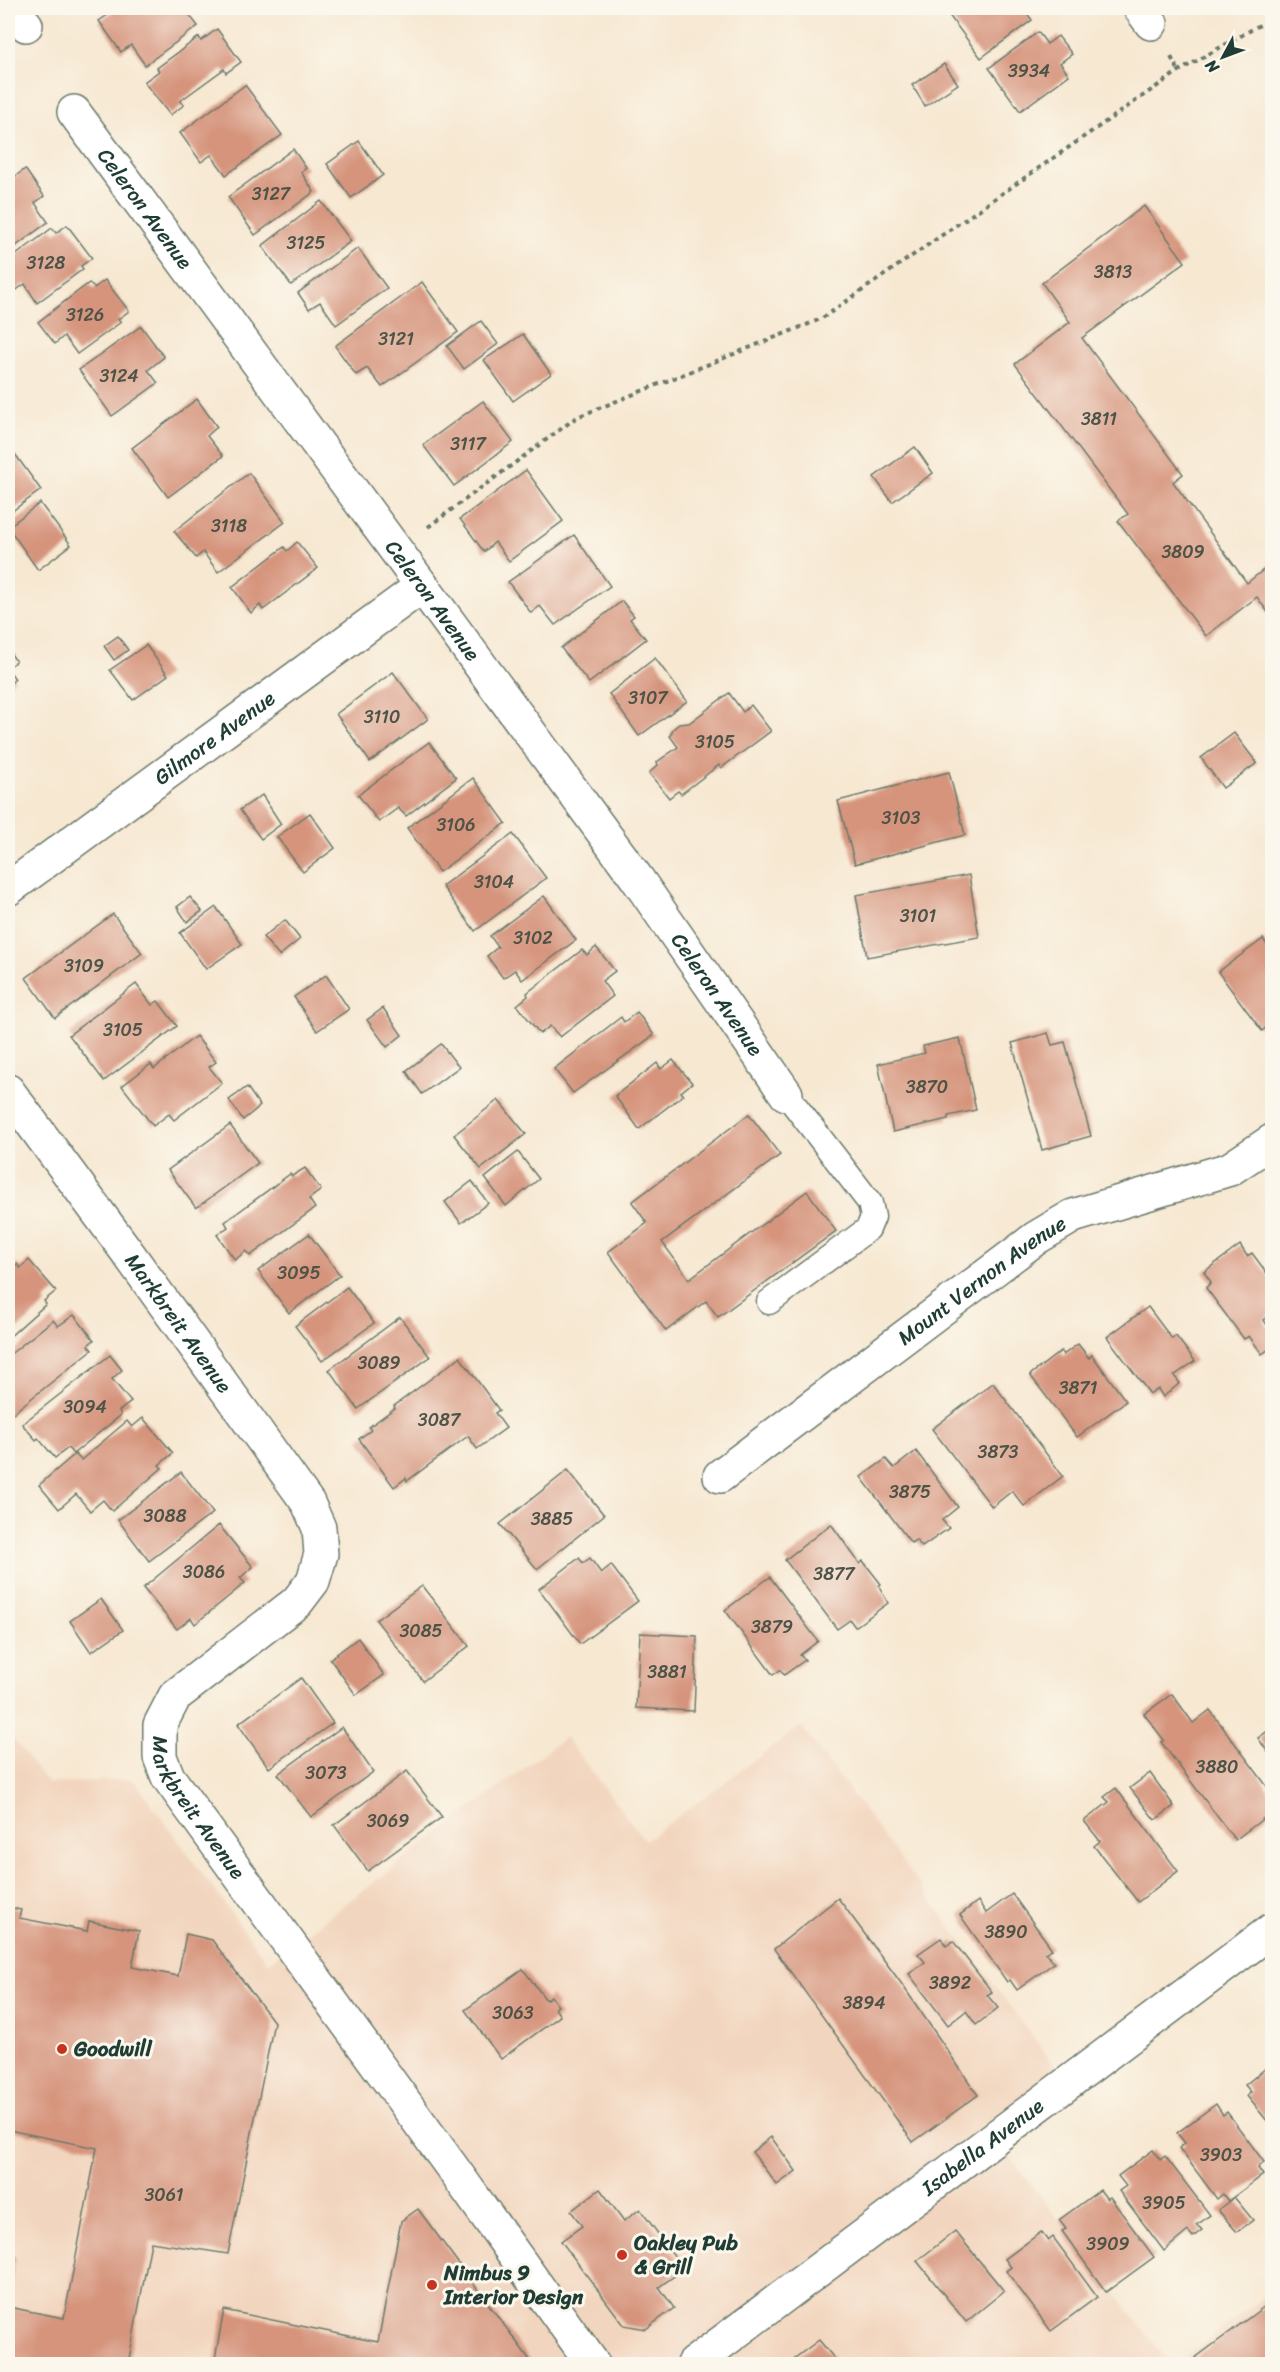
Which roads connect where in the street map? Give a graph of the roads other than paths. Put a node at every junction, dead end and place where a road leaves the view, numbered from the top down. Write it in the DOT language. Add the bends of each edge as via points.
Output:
graph roads {
  1 [pos="74,112"];
  2 [pos="422,586"];
  3 [pos="8,889"];
  4 [pos="8,1091"];
  5 [pos="786,1094"];
  6 [pos="1272,1141"];
  7 [pos="769,1302"];
  8 [pos="720,1476"];
  9 [pos="1272,1930"];
  10 [pos="593,2364"];
  11 [pos="693,2364"];
  1 -- 2 [label="street, Celeron Avenue"];
  2 -- 3 [label="street, Gilmore Avenue"];
  2 -- 5 [label="street, Celeron Avenue" via="638,880"];
  4 -- 10 [label="street, Markbreit Avenue" via="308,1503 319,1528 321,1554 313,1581 297,1602 175,1696 160,1725 160,1757 168,1777"];
  5 -- 7 [label="lane" via="870,1203 873,1216 868,1229"];
  6 -- 8 [label="street, Mount Vernon Avenue" via="1230,1169 1073,1215 1036,1238"];
  9 -- 11 [label="street, Isabella Avenue"];
}
